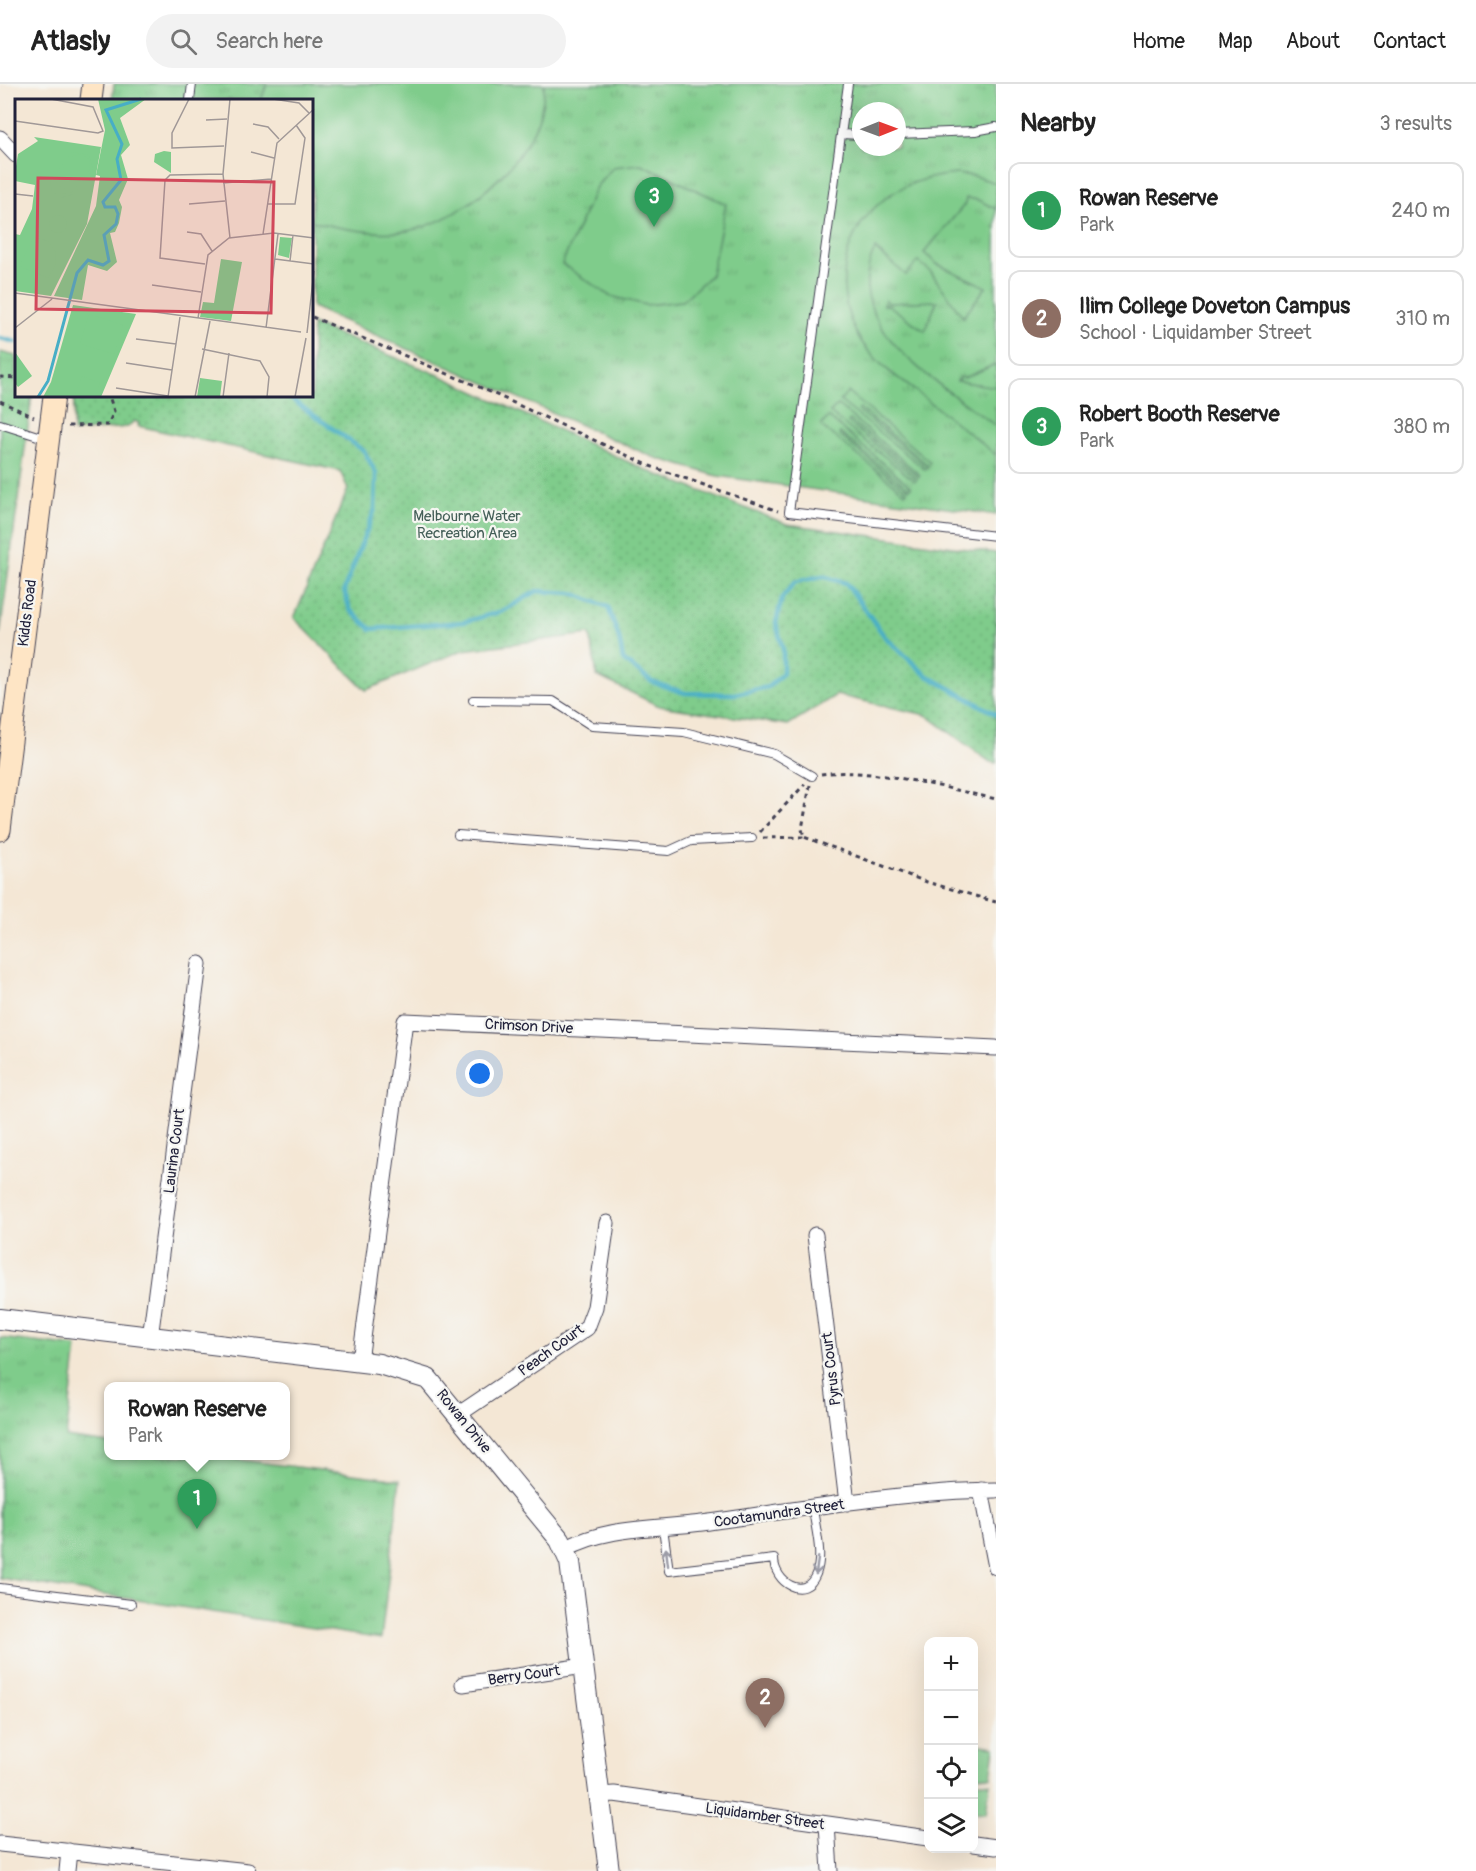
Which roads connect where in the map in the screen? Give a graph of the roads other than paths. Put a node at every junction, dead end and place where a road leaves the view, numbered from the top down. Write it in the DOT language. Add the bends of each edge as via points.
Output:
graph roads {
  1 [pos="93,84"];
  2 [pos="192,84"];
  3 [pos="848,84"];
  4 [pos="91,99"];
  5 [pos="190,99"];
  6 [pos="996,127"];
  7 [pos="842,134"];
  8 [pos="906,134"];
  9 [pos="852,135"];
  10 [pos="0,138"];
  11 [pos="15,154"];
  12 [pos="54,398"];
  13 [pos="0,424"];
  14 [pos="55,426"];
  15 [pos="996,536"];
  16 [pos="473,700"];
  17 [pos="812,776"];
  18 [pos="0,830"];
  19 [pos="458,835"];
  20 [pos="752,838"];
  21 [pos="198,964"];
  22 [pos="996,1048"];
  23 [pos="607,1223"];
  24 [pos="815,1235"];
  25 [pos="0,1319"];
  26 [pos="150,1338"];
  27 [pos="360,1361"];
  28 [pos="459,1414"];
  29 [pos="989,1490"];
  30 [pos="848,1503"];
  31 [pos="813,1508"];
  32 [pos="663,1528"];
  33 [pos="565,1549"];
  34 [pos="996,1567"];
  35 [pos="0,1588"];
  36 [pos="131,1604"];
  37 [pos="584,1666"];
  38 [pos="463,1684"];
  39 [pos="602,1794"];
  40 [pos="827,1824"];
  41 [pos="924,1837"];
  42 [pos="0,1844"];
  43 [pos="978,1845"];
  44 [pos="996,1847"];
  45 [pos="69,1851"];
  46 [pos="66,1871"];
  47 [pos="242,1871"];
  48 [pos="248,1871"];
  49 [pos="609,1871"];
  50 [pos="830,1871"];
  1 -- 4 [label="main road"];
  2 -- 5 [label="lane"];
  3 -- 7 [label="lane"];
  6 -- 8 [label="lane"];
  7 -- 9 [label="lane"];
  7 -- 15 [label="lane" via="789,512"];
  10 -- 11 [label="street"];
  12 -- 14 [label="main road, Kidds Road"];
  13 -- 14 [label="lane"];
  14 -- 18 [label="main road, Kidds Road"];
  16 -- 17 [label="lane" via="554,701 592,726 684,732 774,754"];
  19 -- 20 [label="lane" via="669,851 690,842"];
  21 -- 26 [label="street, Laurina Court"];
  22 -- 27 [label="street, Crimson Drive" via="405,1021"];
  23 -- 28 [label="street, Peach Court" via="595,1307 586,1328"];
  24 -- 30 [label="street, Pyrus Court"];
  25 -- 26 [label="street, Rowan Drive"];
  26 -- 27 [label="street, Rowan Drive"];
  27 -- 28 [label="street, Rowan Drive" via="428,1378"];
  28 -- 33 [label="street, Rowan Drive"];
  29 -- 30 [label="street, Cootamundra Street"];
  29 -- 34 [label="street"];
  30 -- 31 [label="street, Cootamundra Street"];
  31 -- 32 [label="street, Cootamundra Street"];
  31 -- 32 [label="lane, one-way" via="819,1565 816,1577 797,1588 780,1579 774,1559 669,1571"];
  32 -- 33 [label="street, Cootamundra Street" via="603,1533"];
  33 -- 37 [label="street, Rowan Drive" via="574,1579"];
  35 -- 36 [label="lane"];
  37 -- 38 [label="street, Berry Court"];
  37 -- 39 [label="street, Rowan Drive"];
  39 -- 40 [label="street, Liquidamber Street"];
  39 -- 49 [label="street, Rowan Drive"];
  40 -- 41 [label="street, Liquidamber Street"];
  40 -- 50 [label="street"];
  42 -- 45 [label="street"];
  43 -- 44 [label="street"];
  45 -- 46 [label="street"];
  45 -- 47 [label="street"];
  47 -- 48 [label="street"];
}
